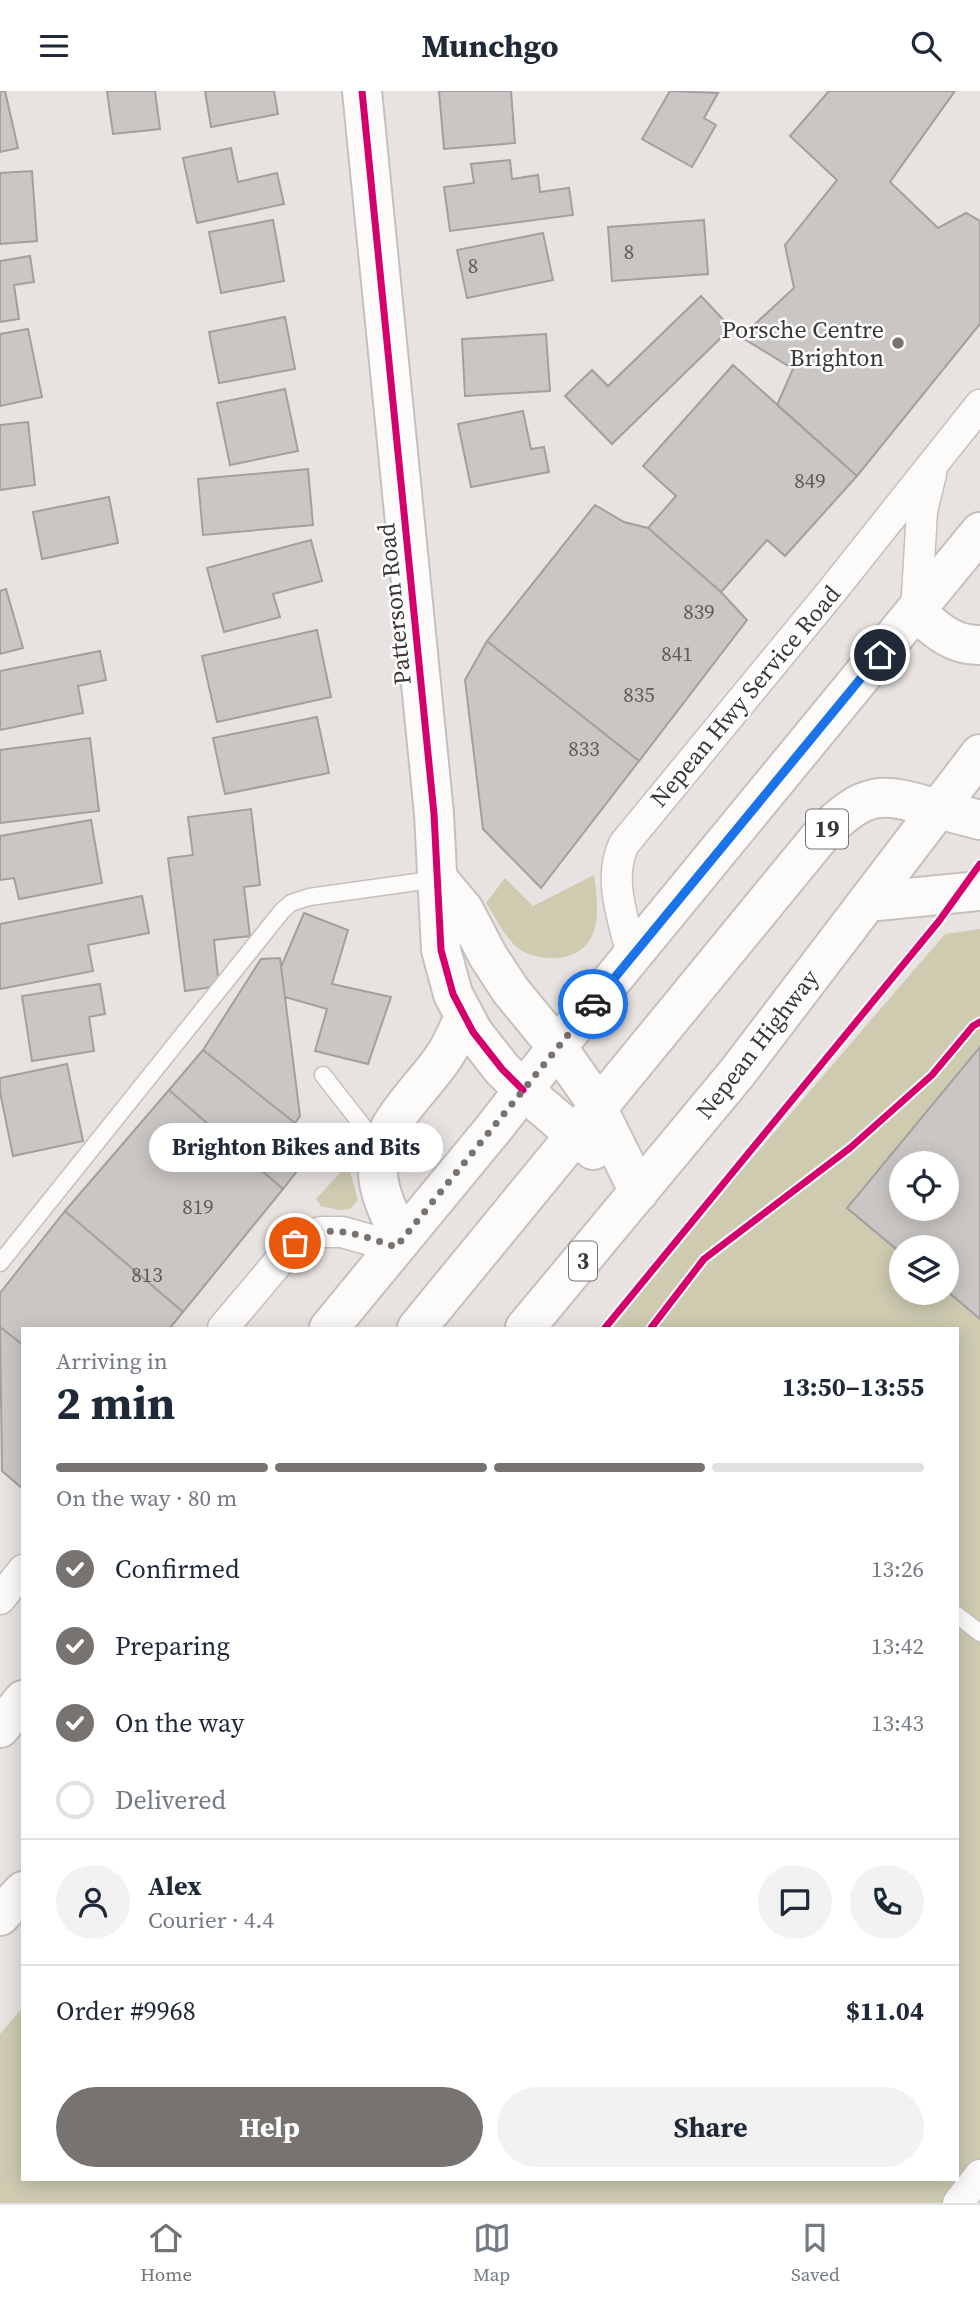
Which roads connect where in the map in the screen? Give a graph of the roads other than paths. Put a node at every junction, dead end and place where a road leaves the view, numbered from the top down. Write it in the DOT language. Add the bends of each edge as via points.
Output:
graph roads {
  1 [pos="362,91"];
  2 [pos="980,405"];
  3 [pos="939,459"];
  4 [pos="980,532"];
  5 [pos="916,612"];
  6 [pos="980,645"];
  7 [pos="980,754"];
  8 [pos="938,809"];
  9 [pos="980,820"];
  10 [pos="438,879"];
  11 [pos="980,891"];
  12 [pos="867,902"];
  13 [pos="632,956"];
  14 [pos="464,1017"];
  15 [pos="557,1047"];
  16 [pos="323,1075"];
  17 [pos="523,1090"];
  18 [pos="587,1121"];
  19 [pos="381,1150"];
  20 [pos="639,1192"];
  21 [pos="398,1243"];
  22 [pos="0,1263"];
  23 [pos="224,1327"];
  24 [pos="330,1327"];
  25 [pos="418,1327"];
  26 [pos="526,1327"];
  27 [pos="21,1572"];
  28 [pos="1,1595"];
  29 [pos="959,1617"];
  30 [pos="980,1633"];
  31 [pos="21,1702"];
  32 [pos="0,1728"];
  33 [pos="21,1893"];
  34 [pos="0,1916"];
  35 [pos="980,2175"];
  36 [pos="958,2203"];
  1 -- 10 [label="main road, Patterson Road"];
  2 -- 3 [label="street, Nepean Hwy Service Road"];
  3 -- 5 [label="street, Nepean Hwy Service Road" via="922,511"];
  3 -- 13 [label="street, Nepean Hwy Service Road" via="624,845 616,875"];
  4 -- 5 [label="main road"];
  5 -- 6 [label="main road" via="945,636"];
  5 -- 13 [label="main road"];
  7 -- 8 [label="main road, Nepean Highway / 3"];
  8 -- 9 [label="main road, 19"];
  8 -- 12 [label="main road, Nepean Highway / 3"];
  8 -- 18 [label="main road, 19" via="880,797 840,816"];
  10 -- 14 [label="main road, Patterson Road" via="441,950"];
  10 -- 15 [label="main road" via="464,910 511,991"];
  10 -- 22 [label="lane" via="291,903"];
  11 -- 12 [label="main road"];
  12 -- 20 [label="main road, Nepean Highway / 3"];
  13 -- 15 [label="main road"];
  14 -- 17 [label="main road, Patterson Road" via="486,1050"];
  14 -- 19 [label="main road" via="445,1055 399,1113"];
  15 -- 17 [label="main road"];
  15 -- 18 [label="main road"];
  16 -- 19 [label="lane"];
  17 -- 18 [label="main road, Patterson Road"];
  17 -- 21 [label="main road"];
  18 -- 20 [label="main road"];
  18 -- 25 [label="main road, 19"];
  19 -- 21 [label="main road" via="379,1184"];
  20 -- 26 [label="main road, Nepean Highway / 3"];
  21 -- 23 [label="street" via="342,1231 304,1237"];
  21 -- 24 [label="main road"];
  27 -- 28 [label="street"];
  29 -- 30 [label="lane"];
  31 -- 32 [label="main road"];
  33 -- 34 [label="main road"];
  35 -- 36 [label="street"];
}
